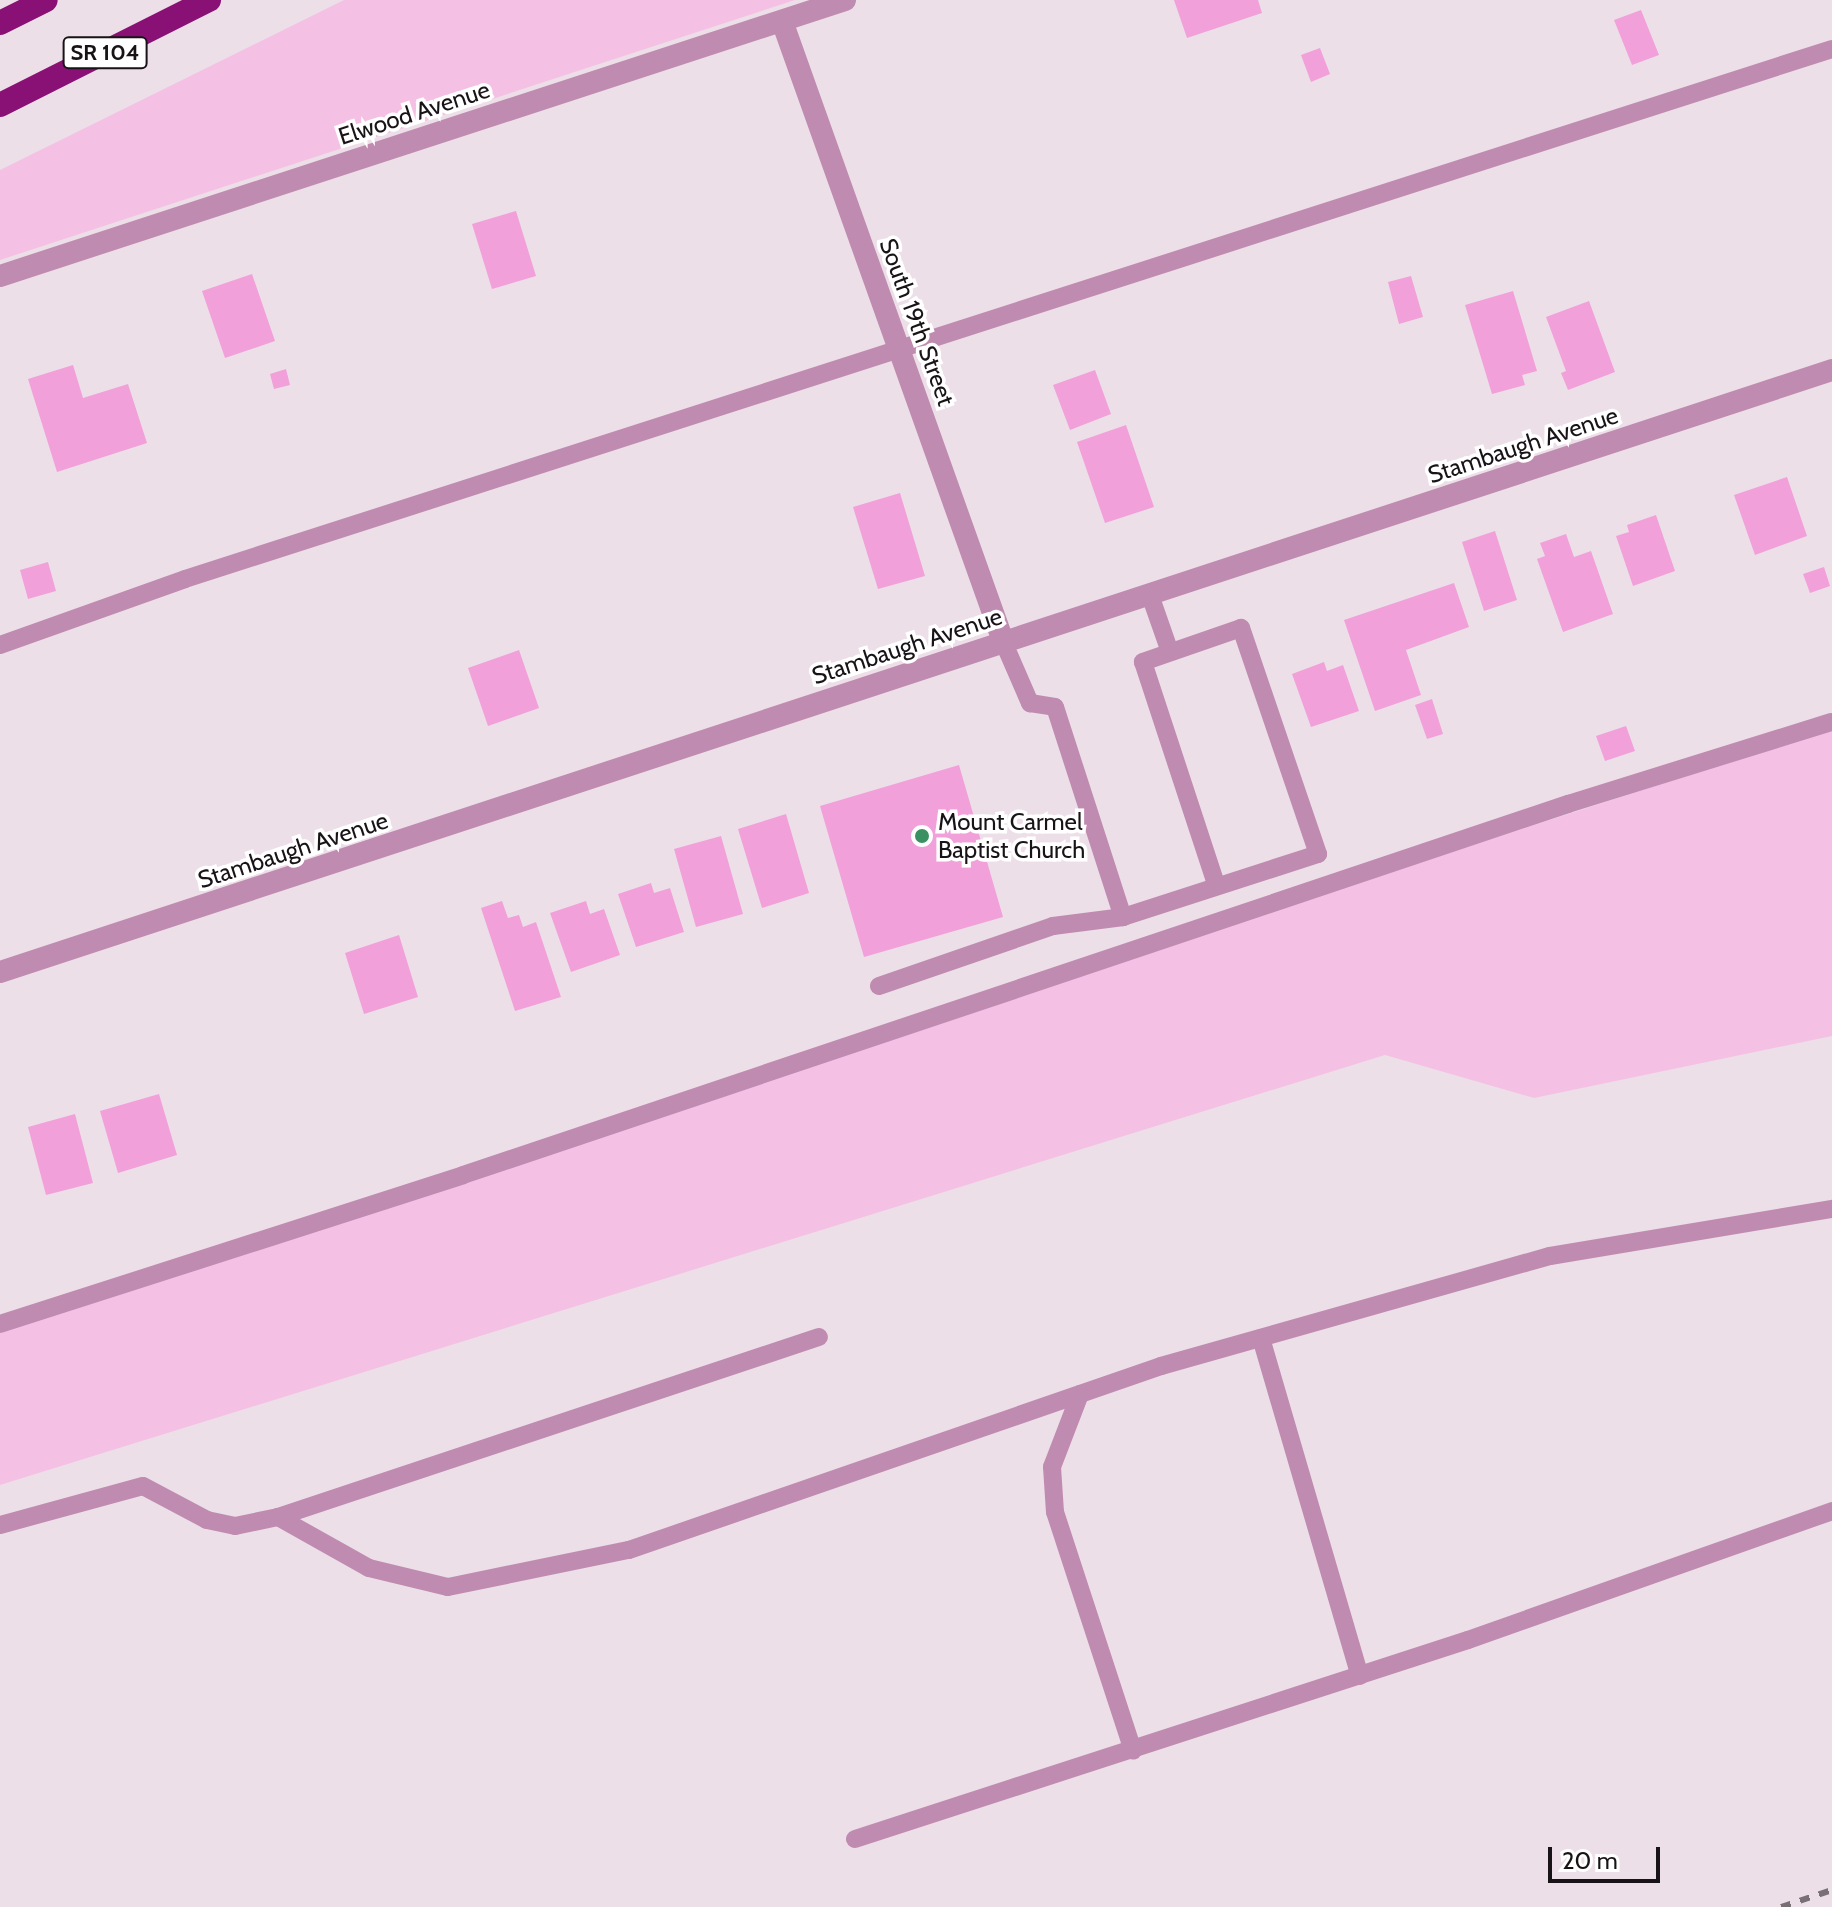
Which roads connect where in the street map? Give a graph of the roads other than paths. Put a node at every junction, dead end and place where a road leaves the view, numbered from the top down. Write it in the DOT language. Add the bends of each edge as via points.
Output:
graph roads {
  1 [pos="46,0"];
  2 [pos="209,0"];
  3 [pos="845,0"];
  4 [pos="782,21"];
  5 [pos="0,23"];
  6 [pos="1832,49"];
  7 [pos="0,105"];
  8 [pos="0,276"];
  9 [pos="900,350"];
  10 [pos="1832,370"];
  11 [pos="1150,595"];
  12 [pos="1003,641"];
  13 [pos="0,645"];
  14 [pos="1170,652"];
  15 [pos="1832,722"];
  16 [pos="1216,884"];
  17 [pos="1123,917"];
  18 [pos="0,972"];
  19 [pos="879,986"];
  20 [pos="1832,1209"];
  21 [pos="0,1324"];
  22 [pos="819,1337"];
  23 [pos="1261,1338"];
  24 [pos="1080,1394"];
  25 [pos="1832,1511"];
  26 [pos="278,1517"];
  27 [pos="0,1525"];
  28 [pos="1360,1676"];
  29 [pos="1133,1751"];
  30 [pos="855,1839"];
  1 -- 5 [label="highway"];
  2 -- 7 [label="highway, SR 104"];
  3 -- 4 [label="street, Elwood Avenue"];
  4 -- 8 [label="street, Elwood Avenue"];
  4 -- 9 [label="street, South 19th Street"];
  6 -- 9 [label="lane"];
  9 -- 12 [label="street, South 19th Street"];
  9 -- 13 [label="lane" via="185,579"];
  10 -- 11 [label="street, Stambaugh Avenue"];
  11 -- 12 [label="street, Stambaugh Avenue"];
  11 -- 14 [label="lane"];
  12 -- 17 [label="lane" via="1030,703 1055,707"];
  12 -- 18 [label="street, Stambaugh Avenue"];
  14 -- 16 [label="lane" via="1143,662"];
  14 -- 16 [label="lane" via="1241,628 1318,854"];
  15 -- 21 [label="lane" via="1568,804 463,1175"];
  16 -- 17 [label="lane"];
  17 -- 19 [label="lane" via="1053,926"];
  20 -- 23 [label="lane" via="1550,1256"];
  22 -- 26 [label="lane"];
  23 -- 24 [label="lane"];
  23 -- 28 [label="lane"];
  24 -- 26 [label="lane" via="629,1550 448,1587 369,1568"];
  24 -- 29 [label="lane" via="1052,1467 1055,1512"];
  25 -- 28 [label="lane"];
  26 -- 27 [label="lane" via="235,1526 207,1520 143,1486"];
  28 -- 29 [label="lane"];
  29 -- 30 [label="lane"];
}
